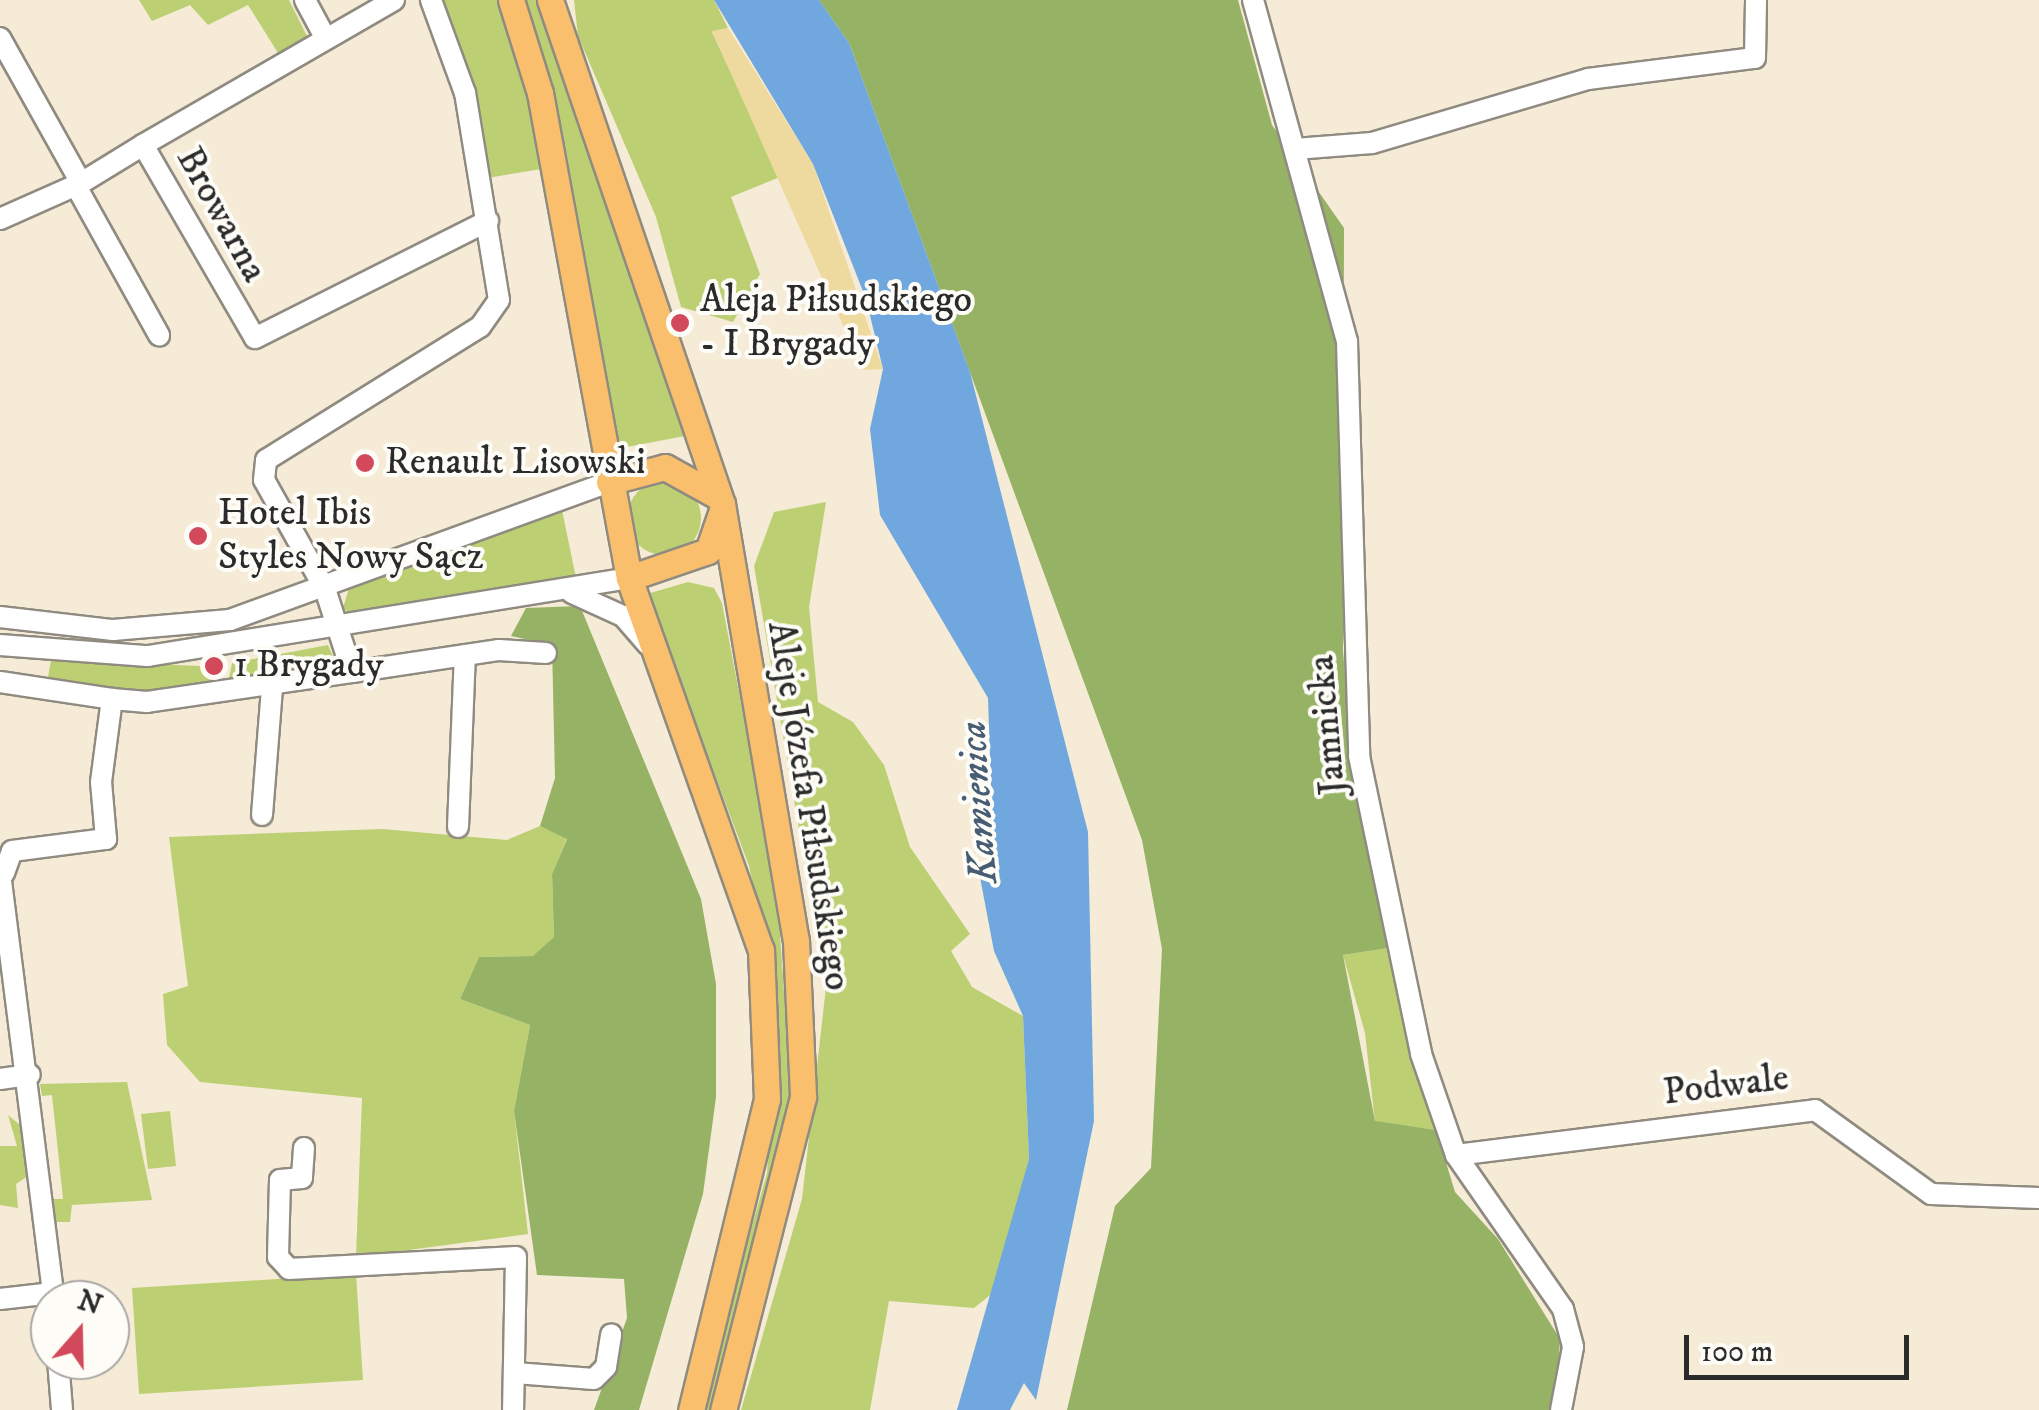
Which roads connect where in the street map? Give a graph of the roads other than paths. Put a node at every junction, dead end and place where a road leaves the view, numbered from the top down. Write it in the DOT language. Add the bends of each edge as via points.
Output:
graph roads {
  1 [pos="305,0"];
  2 [pos="394,0"];
  3 [pos="431,0"];
  4 [pos="511,0"];
  5 [pos="550,0"];
  6 [pos="1254,0"];
  7 [pos="1756,0"];
  8 [pos="0,38"];
  9 [pos="326,39"];
  10 [pos="142,146"];
  11 [pos="1294,149"];
  12 [pos="78,185"];
  13 [pos="0,219"];
  14 [pos="488,221"];
  15 [pos="158,335"];
  16 [pos="609,482"];
  17 [pos="722,504"];
  18 [pos="629,578"];
  19 [pos="325,590"];
  20 [pos="560,592"];
  21 [pos="0,616"];
  22 [pos="342,629"];
  23 [pos="0,645"];
  24 [pos="653,651"];
  25 [pos="546,653"];
  26 [pos="465,655"];
  27 [pos="352,672"];
  28 [pos="0,682"];
  29 [pos="272,686"];
  30 [pos="112,699"];
  31 [pos="262,815"];
  32 [pos="458,827"];
  33 [pos="2,873"];
  34 [pos="30,1074"];
  35 [pos="0,1078"];
  36 [pos="304,1148"];
  37 [pos="1456,1156"];
  38 [pos="2039,1198"];
  39 [pos="52,1280"];
  40 [pos="30,1298"];
  41 [pos="0,1299"];
  42 [pos="611,1334"];
  43 [pos="515,1373"];
  44 [pos="60,1380"];
  45 [pos="62,1410"];
  46 [pos="513,1410"];
  47 [pos="690,1410"];
  48 [pos="723,1410"];
  49 [pos="1561,1410"];
  1 -- 9 [label="street"];
  2 -- 9 [label="street, Browarna"];
  3 -- 14 [label="street" via="465,93"];
  4 -- 16 [label="main road, Aleje Józefa Piłsudskiego" via="540,94"];
  5 -- 17 [label="main road, Aleje Józefa Piłsudskiego"];
  6 -- 11 [label="street, Jamnicka"];
  7 -- 11 [label="street" via="1755,58 1588,79 1372,142"];
  8 -- 12 [label="street"];
  9 -- 10 [label="street, Browarna"];
  10 -- 12 [label="street"];
  10 -- 14 [label="street, Browarna" via="256,338"];
  11 -- 37 [label="street, Jamnicka" via="1347,342 1359,756 1422,1054"];
  12 -- 13 [label="street"];
  12 -- 15 [label="street"];
  14 -- 19 [label="street" via="501,282 480,327 266,460 264,480"];
  16 -- 17 [label="main road" via="672,468 702,480"];
  16 -- 18 [label="main road, Aleje Józefa Piłsudskiego"];
  16 -- 19 [label="street"];
  17 -- 18 [label="main road" via="708,551"];
  17 -- 48 [label="main road, Aleje Józefa Piłsudskiego" via="796,941 803,1065 788,1182"];
  18 -- 20 [label="street"];
  18 -- 24 [label="main road, Aleje Józefa Piłsudskiego"];
  19 -- 21 [label="street" via="165,629"];
  19 -- 22 [label="street"];
  20 -- 22 [label="street"];
  20 -- 24 [label="street" via="594,597"];
  22 -- 23 [label="street" via="148,656"];
  22 -- 27 [label="street"];
  24 -- 47 [label="main road, Aleje Józefa Piłsudskiego" via="747,894 768,1021 752,1189"];
  25 -- 26 [label="street"];
  26 -- 27 [label="street"];
  26 -- 32 [label="street"];
  27 -- 29 [label="street"];
  28 -- 30 [label="street"];
  29 -- 30 [label="street"];
  29 -- 31 [label="street"];
  30 -- 33 [label="street" via="100,782 106,839 12,851"];
  33 -- 34 [label="street"];
  34 -- 35 [label="street"];
  34 -- 39 [label="street"];
  36 -- 43 [label="street" via="302,1178 280,1180 278,1258 289,1269 516,1257"];
  37 -- 38 [label="street, Podwale" via="1815,1110 1931,1194"];
  37 -- 49 [label="street, Jamnicka" via="1563,1309 1573,1346"];
  40 -- 41 [label="street"];
  42 -- 43 [label="street" via="606,1368 594,1378"];
  43 -- 46 [label="street"];
  44 -- 45 [label="street"];
}
